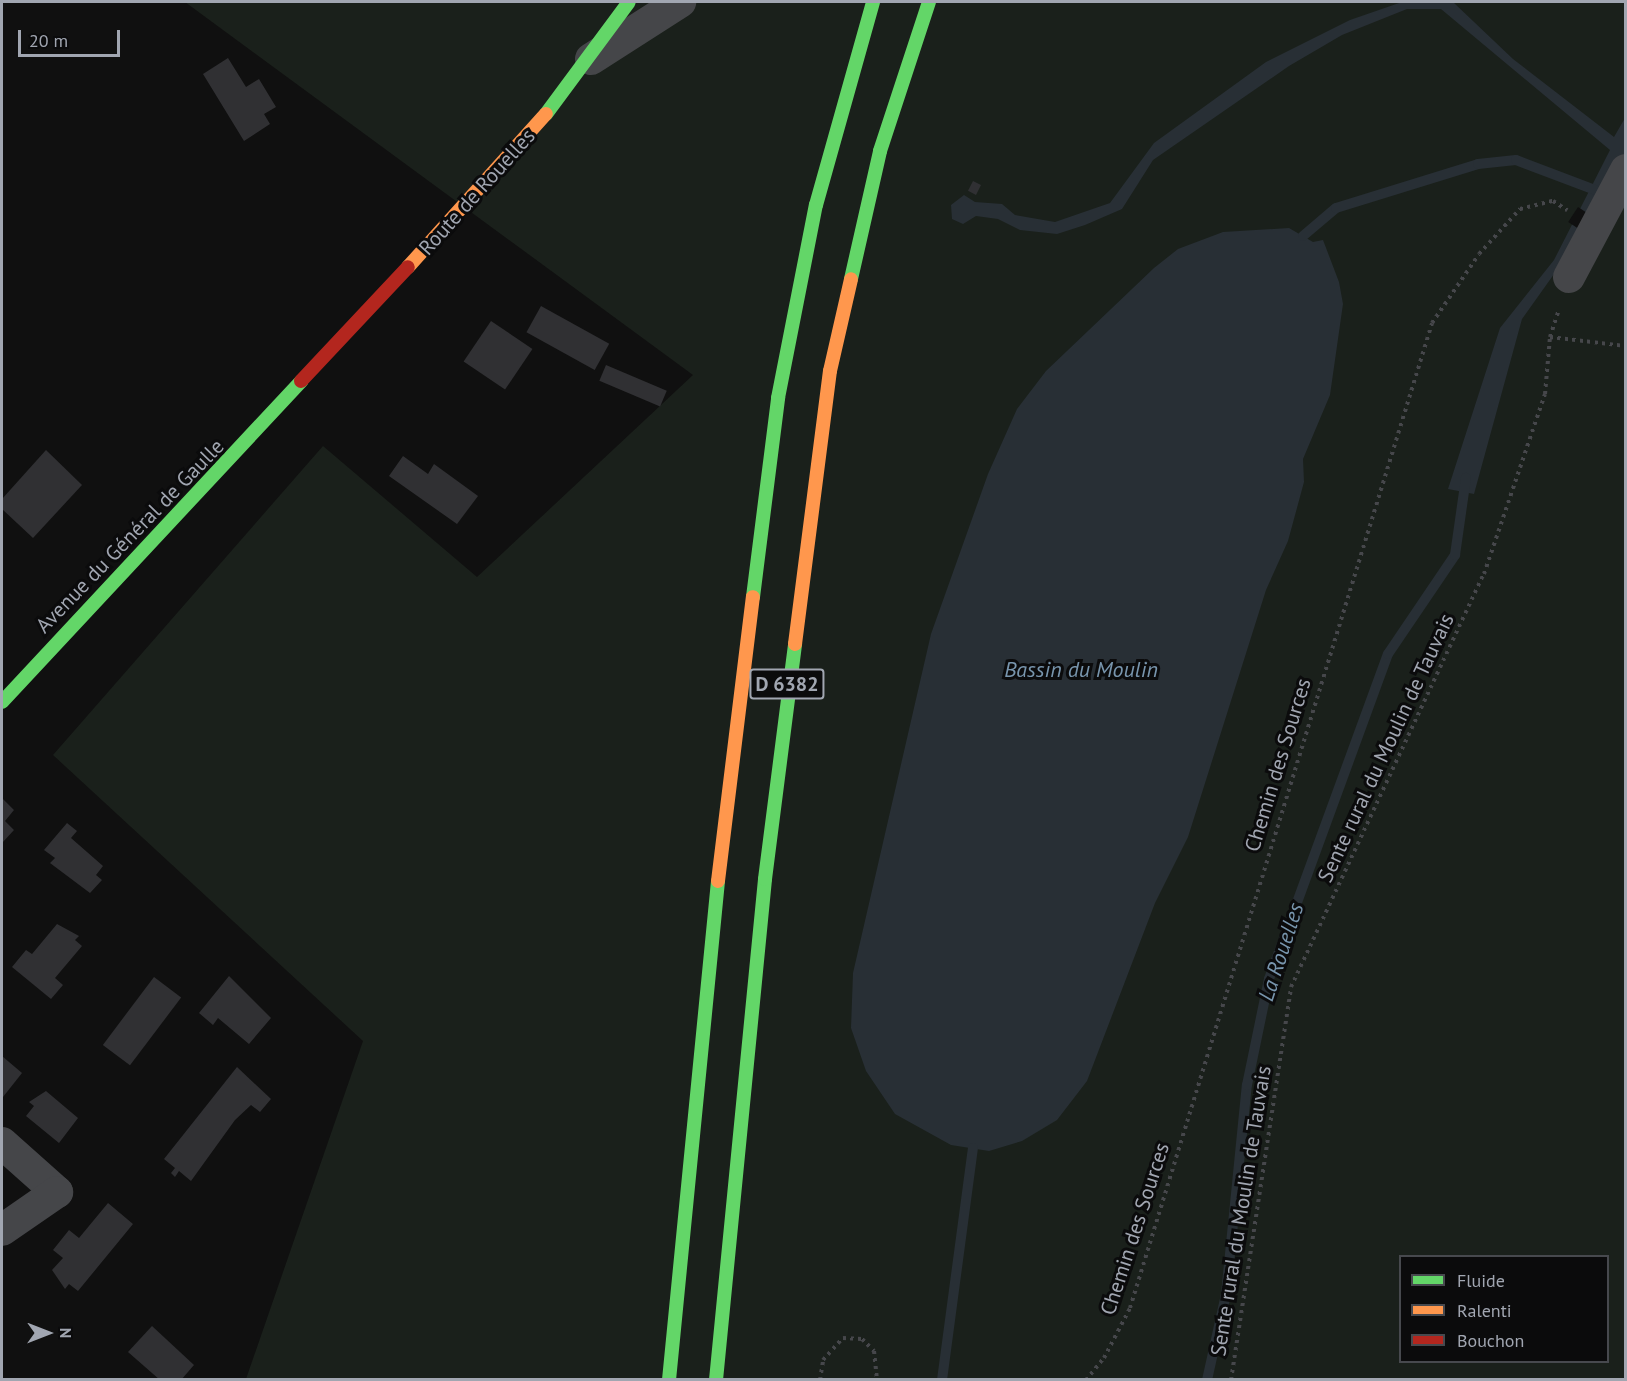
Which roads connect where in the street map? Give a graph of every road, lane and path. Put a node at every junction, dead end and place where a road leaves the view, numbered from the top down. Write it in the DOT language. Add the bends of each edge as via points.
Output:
graph roads {
  1 [pos="629,2"];
  2 [pos="680,2"];
  3 [pos="873,2"];
  4 [pos="929,2"];
  5 [pos="591,59"];
  6 [pos="1626,170"];
  7 [pos="1553,201"];
  8 [pos="1569,277"];
  9 [pos="1550,338"];
  10 [pos="1626,346"];
  11 [pos="288,399"];
  12 [pos="2,702"];
  13 [pos="2,1143"];
  14 [pos="2,1230"];
  15 [pos="669,1380"];
  16 [pos="716,1380"];
  17 [pos="820,1380"];
  18 [pos="877,1380"];
  19 [pos="1086,1380"];
  20 [pos="1231,1380"];
  1 -- 5 [label="main road"];
  2 -- 5 [label="street, Route de Rouelles"];
  3 -- 15 [label="main road, D 6382" via="816,205 778,398 719,872"];
  4 -- 16 [label="main road, D 6382" via="880,151 830,371 767,856"];
  5 -- 11 [label="main road, Route de Rouelles" via="516,151"];
  6 -- 8 [label="street"];
  7 -- 19 [label="path, Chemin des Sources" via="1520,209 1479,254 1432,323 1130,1308 1104,1358"];
  8 -- 9 [label="path, Sente rural du Moulin de Tauvais"];
  9 -- 10 [label="path"];
  9 -- 20 [label="path, Sente rural du Moulin de Tauvais" via="1545,394 1484,574 1291,987"];
  11 -- 12 [label="main road, Avenue du Général de Gaulle"];
  13 -- 14 [label="street" via="57,1192"];
  17 -- 18 [label="path" via="823,1360 843,1338 862,1340 874,1351"];
}
